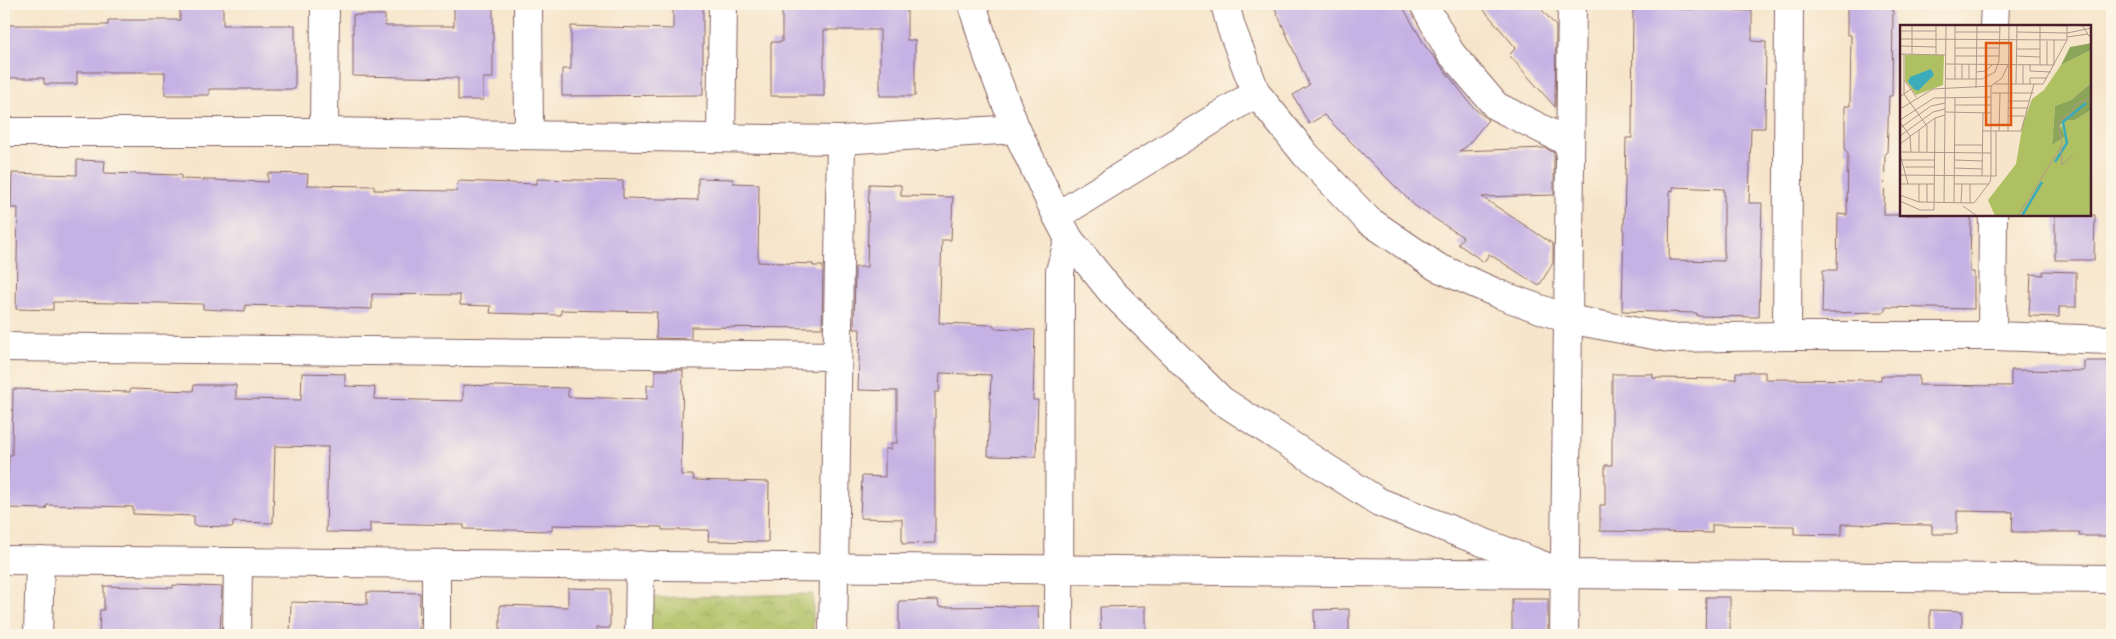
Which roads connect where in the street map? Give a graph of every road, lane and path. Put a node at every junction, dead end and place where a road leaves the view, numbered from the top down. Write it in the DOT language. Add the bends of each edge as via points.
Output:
graph roads {
  1 [pos="325,4"];
  2 [pos="528,4"];
  3 [pos="723,4"];
  4 [pos="972,4"];
  5 [pos="1225,4"];
  6 [pos="1424,4"];
  7 [pos="1572,4"];
  8 [pos="1789,4"];
  9 [pos="1995,4"];
  10 [pos="1994,25"];
  11 [pos="1256,93"];
  12 [pos="1016,130"];
  13 [pos="4,132"];
  14 [pos="324,132"];
  15 [pos="529,134"];
  16 [pos="721,137"];
  17 [pos="841,140"];
  18 [pos="1570,143"];
  19 [pos="1993,216"];
  20 [pos="1063,228"];
  21 [pos="1568,319"];
  22 [pos="1787,336"];
  23 [pos="1992,336"];
  24 [pos="2112,340"];
  25 [pos="4,347"];
  26 [pos="837,356"];
  27 [pos="4,560"];
  28 [pos="40,560"];
  29 [pos="238,562"];
  30 [pos="436,564"];
  31 [pos="640,566"];
  32 [pos="834,567"];
  33 [pos="1059,569"];
  34 [pos="1565,574"];
  35 [pos="2112,579"];
  36 [pos="38,635"];
  37 [pos="237,635"];
  38 [pos="436,635"];
  39 [pos="639,635"];
  40 [pos="833,635"];
  41 [pos="1059,635"];
  42 [pos="1564,635"];
  1 -- 14 [label="street"];
  2 -- 15 [label="street"];
  3 -- 16 [label="street"];
  4 -- 12 [label="street"];
  5 -- 11 [label="street"];
  6 -- 18 [label="street" via="1450,52 1496,106"];
  7 -- 18 [label="street"];
  8 -- 22 [label="street"];
  9 -- 10 [label="street"];
  11 -- 20 [label="street"];
  11 -- 21 [label="street" via="1306,155 1368,220 1437,266 1502,295"];
  12 -- 17 [label="street"];
  12 -- 20 [label="street"];
  13 -- 14 [label="street"];
  14 -- 15 [label="street"];
  15 -- 16 [label="street"];
  16 -- 17 [label="street"];
  17 -- 26 [label="street"];
  18 -- 21 [label="street"];
  19 -- 23 [label="street"];
  20 -- 33 [label="street"];
  20 -- 34 [label="street" via="1111,291 1221,400 1379,502"];
  21 -- 22 [label="street" via="1669,338"];
  21 -- 34 [label="street"];
  22 -- 23 [label="street"];
  23 -- 24 [label="street"];
  25 -- 26 [label="street"];
  26 -- 32 [label="street"];
  27 -- 28 [label="street"];
  28 -- 29 [label="street"];
  28 -- 36 [label="street"];
  29 -- 30 [label="street"];
  29 -- 37 [label="street"];
  30 -- 31 [label="street"];
  30 -- 38 [label="street"];
  31 -- 32 [label="street"];
  31 -- 39 [label="street"];
  32 -- 33 [label="street"];
  32 -- 40 [label="street"];
  33 -- 34 [label="street"];
  33 -- 41 [label="street"];
  34 -- 35 [label="street"];
  34 -- 42 [label="street"];
}
